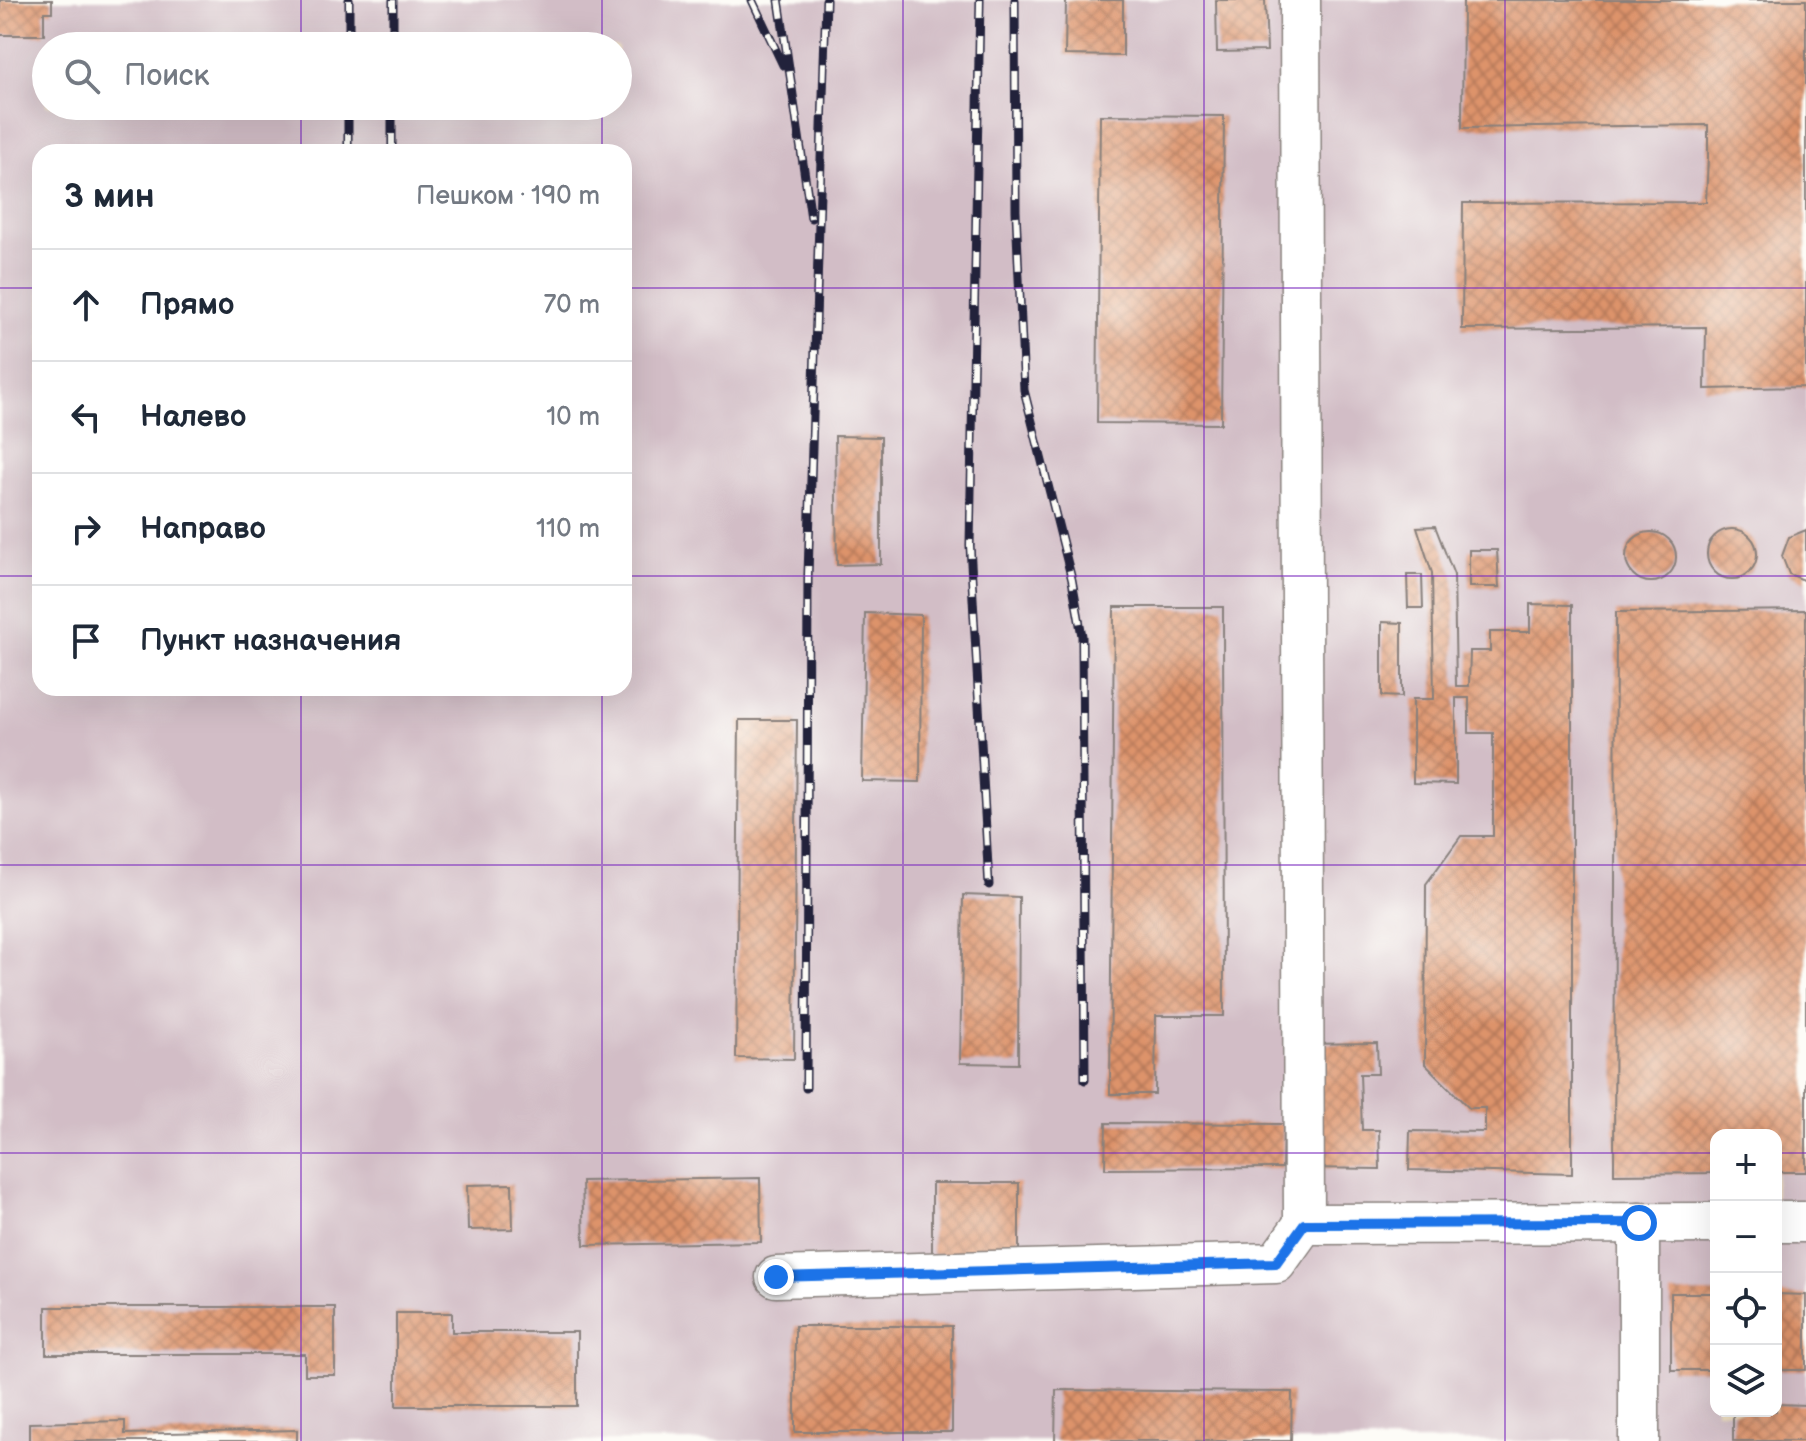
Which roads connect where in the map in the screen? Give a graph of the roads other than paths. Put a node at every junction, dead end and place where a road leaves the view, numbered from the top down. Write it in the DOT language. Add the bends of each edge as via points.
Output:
graph roads {
  1 [pos="1300,0"];
  2 [pos="1782,1222"];
  3 [pos="1806,1222"];
  4 [pos="1639,1223"];
  5 [pos="1710,1223"];
  6 [pos="1304,1224"];
  7 [pos="776,1277"];
  8 [pos="1639,1441"];
  1 -- 6 [label="lane"];
  2 -- 3 [label="lane"];
  4 -- 5 [label="lane"];
  4 -- 6 [label="lane"];
  4 -- 8 [label="lane"];
  6 -- 7 [label="lane" via="1276,1263"];
}
